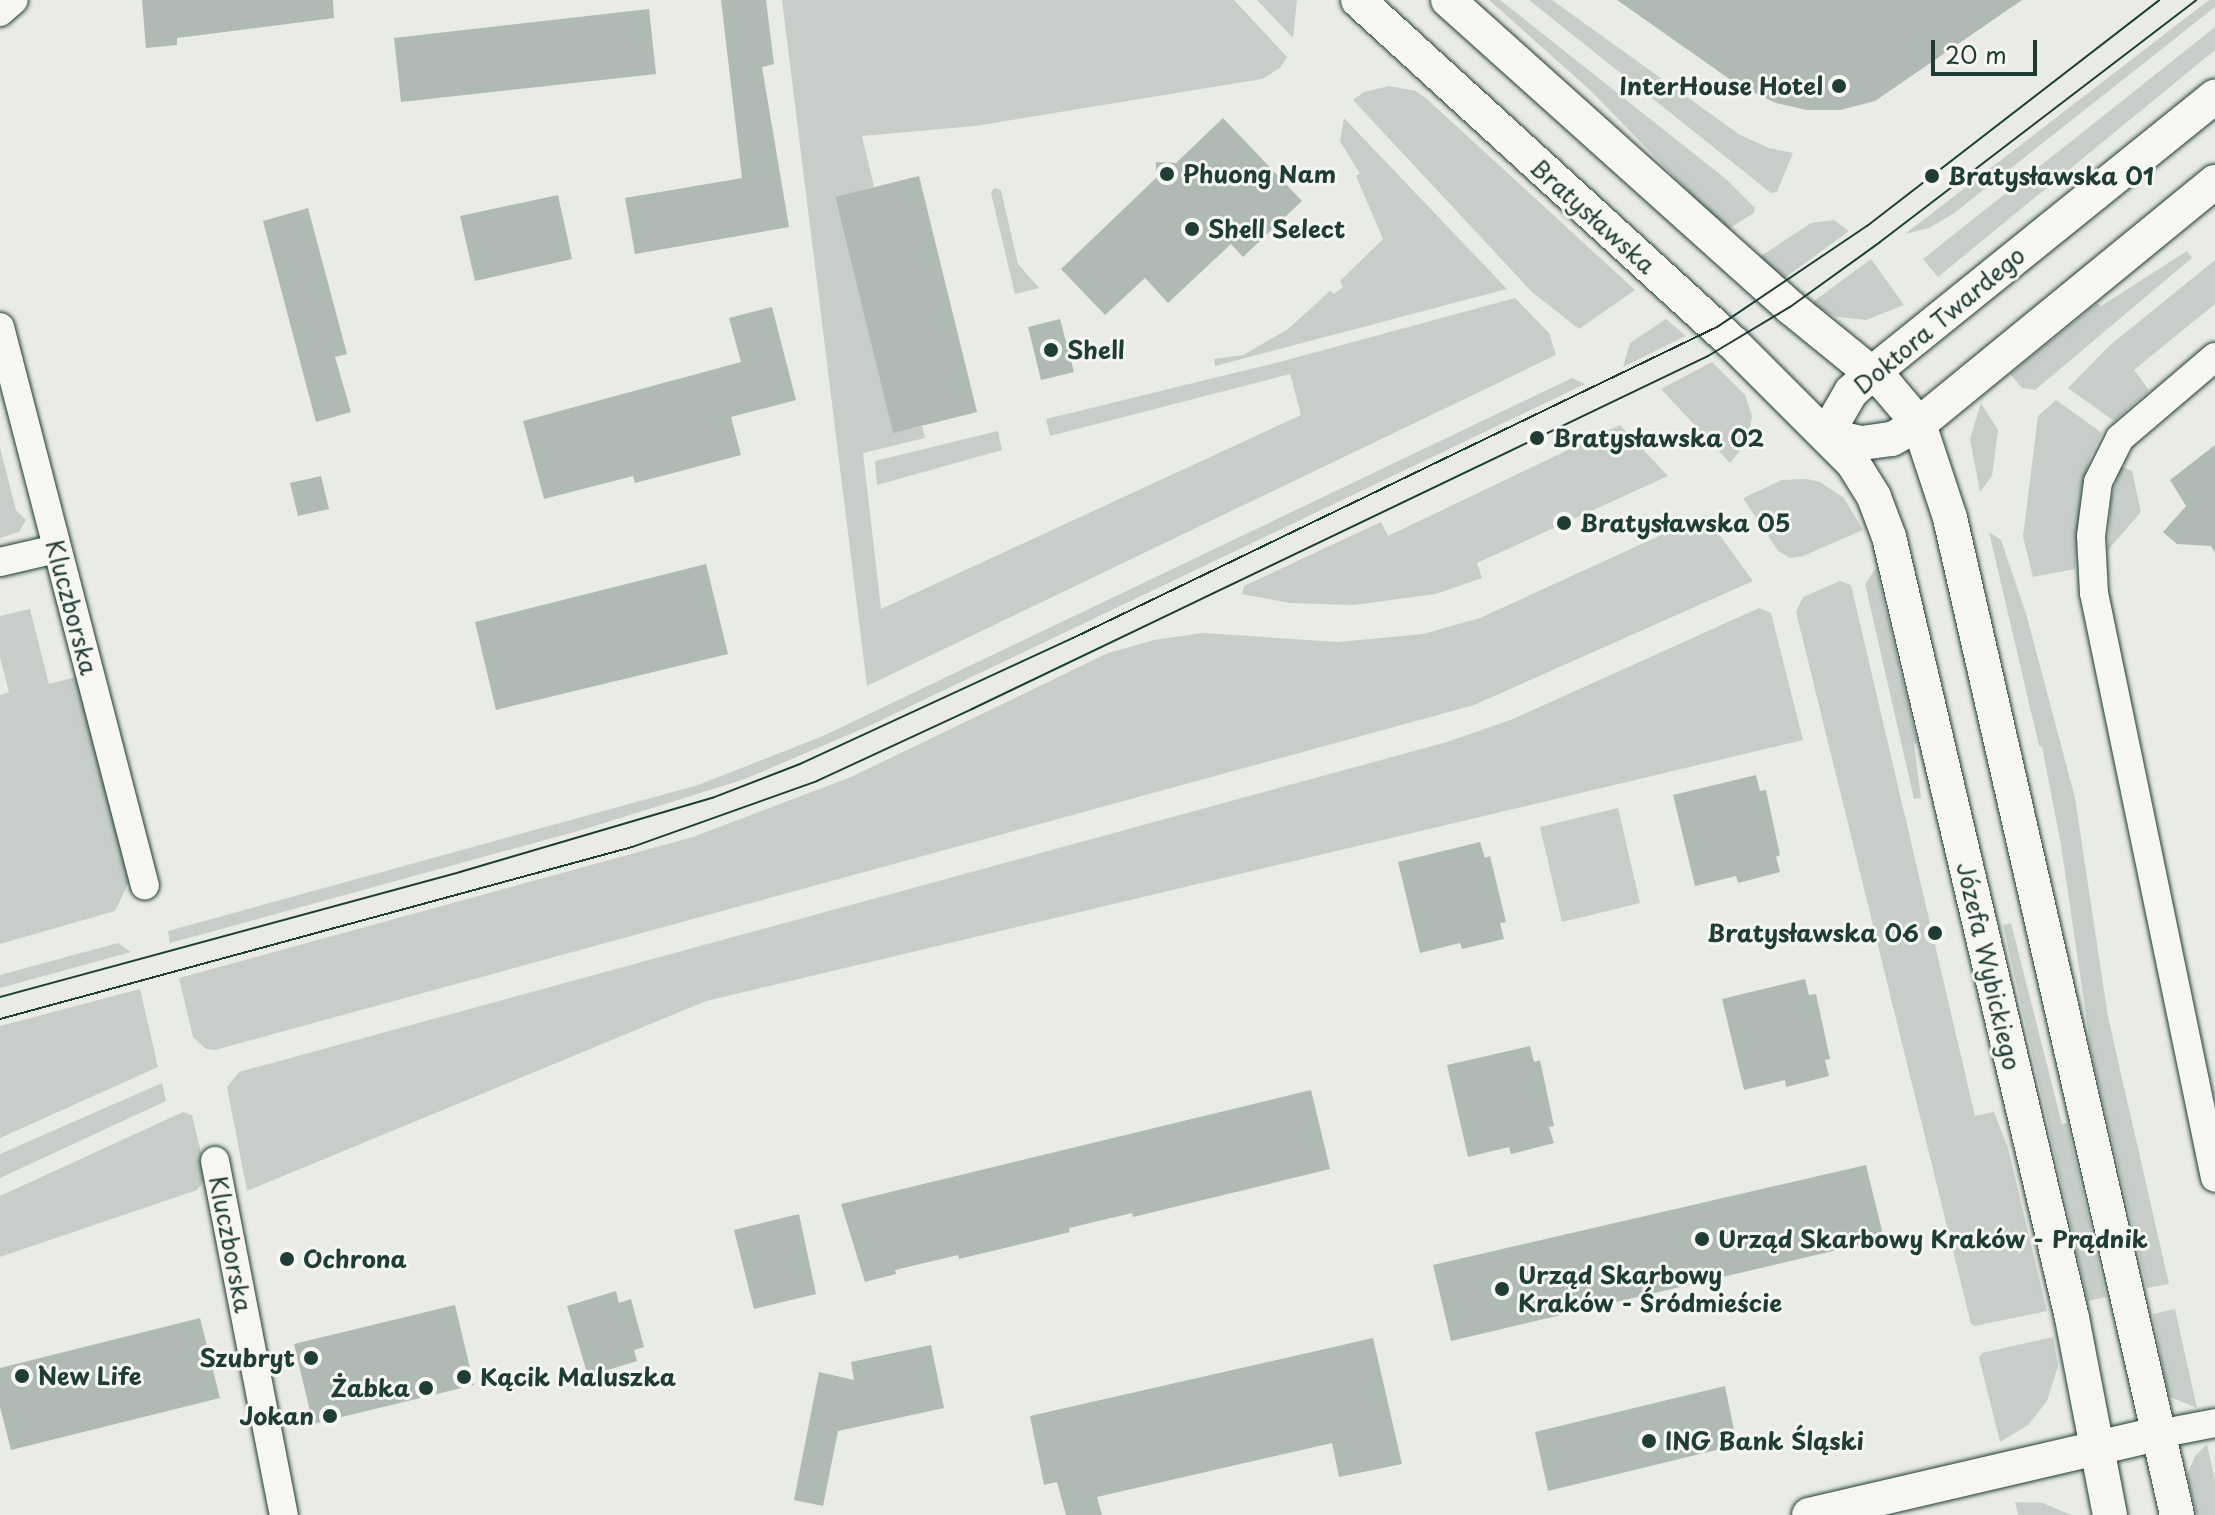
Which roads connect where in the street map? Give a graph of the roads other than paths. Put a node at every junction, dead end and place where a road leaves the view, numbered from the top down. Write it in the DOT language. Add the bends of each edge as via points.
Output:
graph roads {
  1 [pos="14,0"];
  2 [pos="1358,0"];
  3 [pos="1448,0"];
  4 [pos="0,12"];
  5 [pos="2215,96"];
  6 [pos="2215,182"];
  7 [pos="0,327"];
  8 [pos="2215,357"];
  9 [pos="5,363"];
  10 [pos="1871,374"];
  11 [pos="1919,424"];
  12 [pos="1826,435"];
  13 [pos="56,549"];
  14 [pos="0,562"];
  15 [pos="145,886"];
  16 [pos="215,1161"];
  17 [pos="2215,1178"];
  18 [pos="2215,1423"];
  19 [pos="2158,1434"];
  20 [pos="2098,1449"];
  21 [pos="284,1515"];
  22 [pos="1809,1515"];
  23 [pos="2110,1515"];
  24 [pos="2177,1515"];
  1 -- 4 [label="street"];
  2 -- 12 [label="street, Bratysławska" via="1717,327"];
  3 -- 10 [label="street"];
  5 -- 10 [label="street, Doktora Twardego"];
  6 -- 11 [label="street"];
  7 -- 9 [label="street, Kluczborska"];
  8 -- 17 [label="street" via="2120,438 2098,482 2091,559"];
  9 -- 13 [label="street, Kluczborska"];
  10 -- 11 [label="street"];
  10 -- 12 [label="street, Doktora Twardego" via="1851,392"];
  11 -- 12 [label="street" via="1892,439 1862,443"];
  11 -- 19 [label="street" via="1953,529"];
  12 -- 20 [label="street, Józefa Wybickiego" via="1853,463 1889,537 2069,1303"];
  13 -- 14 [label="street"];
  13 -- 15 [label="street, Kluczborska"];
  16 -- 21 [label="street, Kluczborska"];
  18 -- 19 [label="street"];
  19 -- 20 [label="street"];
  19 -- 24 [label="street"];
  20 -- 22 [label="street"];
  20 -- 23 [label="street, Józefa Wybickiego"];
}
